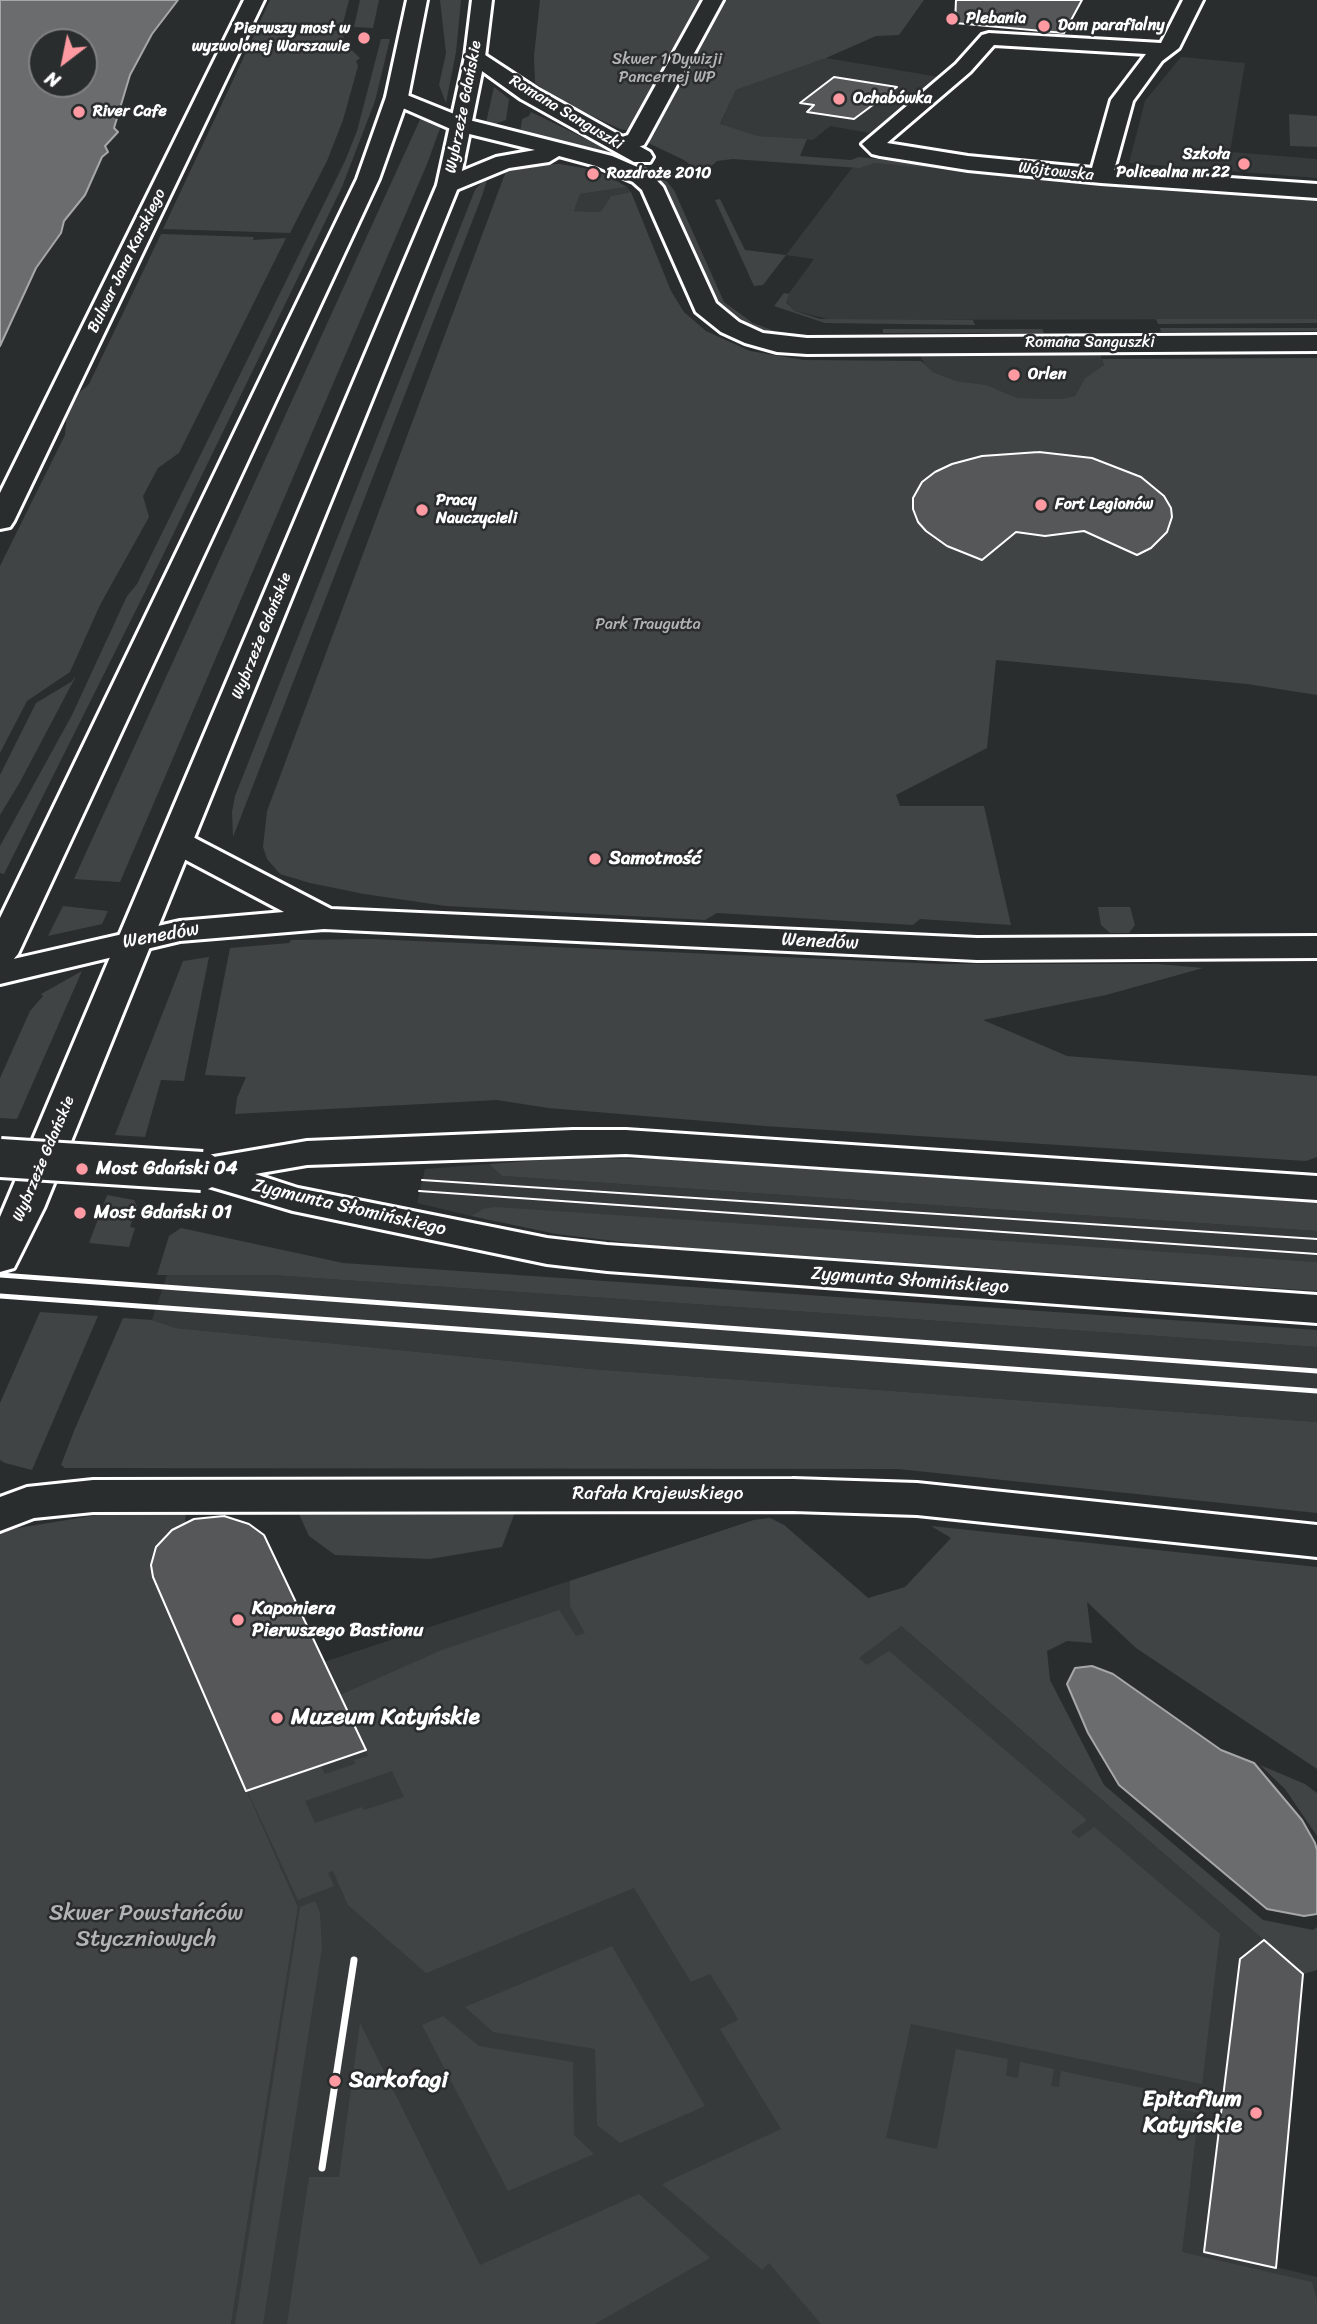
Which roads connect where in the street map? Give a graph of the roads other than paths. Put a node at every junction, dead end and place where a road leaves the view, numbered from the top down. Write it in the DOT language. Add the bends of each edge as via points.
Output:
graph roads {
  1 [pos="254,0"];
  2 [pos="417,0"];
  3 [pos="482,0"];
  4 [pos="713,0"];
  5 [pos="1192,0"];
  6 [pos="1166,49"];
  7 [pos="475,57"];
  8 [pos="397,97"];
  9 [pos="461,124"];
  10 [pos="621,145"];
  11 [pos="570,153"];
  12 [pos="669,174"];
  13 [pos="1101,176"];
  14 [pos="448,185"];
  15 [pos="1317,191"];
  16 [pos="742,307"];
  17 [pos="1317,343"];
  18 [pos="862,344"];
  19 [pos="0,522"];
  20 [pos="177,842"];
  21 [pos="324,919"];
  22 [pos="137,939"];
  23 [pos="1317,947"];
  24 [pos="0,954"];
  25 [pos="0,973"];
  26 [pos="0,1157"];
  27 [pos="202,1171"];
  28 [pos="1317,1188"];
  29 [pos="0,1259"];
  30 [pos="1317,1309"];
  31 [pos="0,1515"];
  32 [pos="1317,1541"];
  1 -- 19 [label="street, Bulwar Jana Karskiego"];
  2 -- 8 [label="street"];
  3 -- 7 [label="street, Wybrzeże Gdańskie"];
  4 -- 10 [label="street" via="636,140"];
  5 -- 6 [label="street" via="1179,33"];
  6 -- 13 [label="street" via="1122,100"];
  6 -- 13 [label="street, Wójtowska" via="989,39 876,146 968,163"];
  7 -- 9 [label="street, Wybrzeże Gdańskie"];
  7 -- 10 [label="street, Romana Sanguszki" via="529,94"];
  8 -- 9 [label="street, Romana Sanguszki"];
  8 -- 24 [label="street" via="373,167 322,279"];
  9 -- 11 [label="street, Romana Sanguszki"];
  9 -- 14 [label="street, Wybrzeże Gdańskie"];
  10 -- 12 [label="street, Romana Sanguszki"];
  11 -- 14 [label="street" via="505,162"];
  11 -- 18 [label="street, Romana Sanguszki" via="628,170 652,187 705,307 730,327 777,344"];
  13 -- 15 [label="street, Wójtowska"];
  14 -- 20 [label="street, Wybrzeże Gdańskie"];
  16 -- 18 [label="street, Romana Sanguszki" via="786,331"];
  17 -- 18 [label="street, Romana Sanguszki"];
  20 -- 21 [label="street, Wenedów"];
  20 -- 22 [label="street, Wybrzeże Gdańskie"];
  21 -- 22 [label="street, Wenedów" via="216,926"];
  21 -- 23 [label="street, Wenedów" via="977,949"];
  22 -- 25 [label="street, Wenedów"];
  22 -- 29 [label="street, Wybrzeże Gdańskie"];
  26 -- 27 [label="street, bridge"];
  27 -- 28 [label="street, Zygmunta Słomińskiego" via="307,1153 626,1142"];
  27 -- 30 [label="street, Zygmunta Słomińskiego" via="293,1199 547,1251"];
  31 -- 32 [label="street, Rafała Krajewskiego" via="51,1498 93,1496 793,1495 917,1499"];
}
